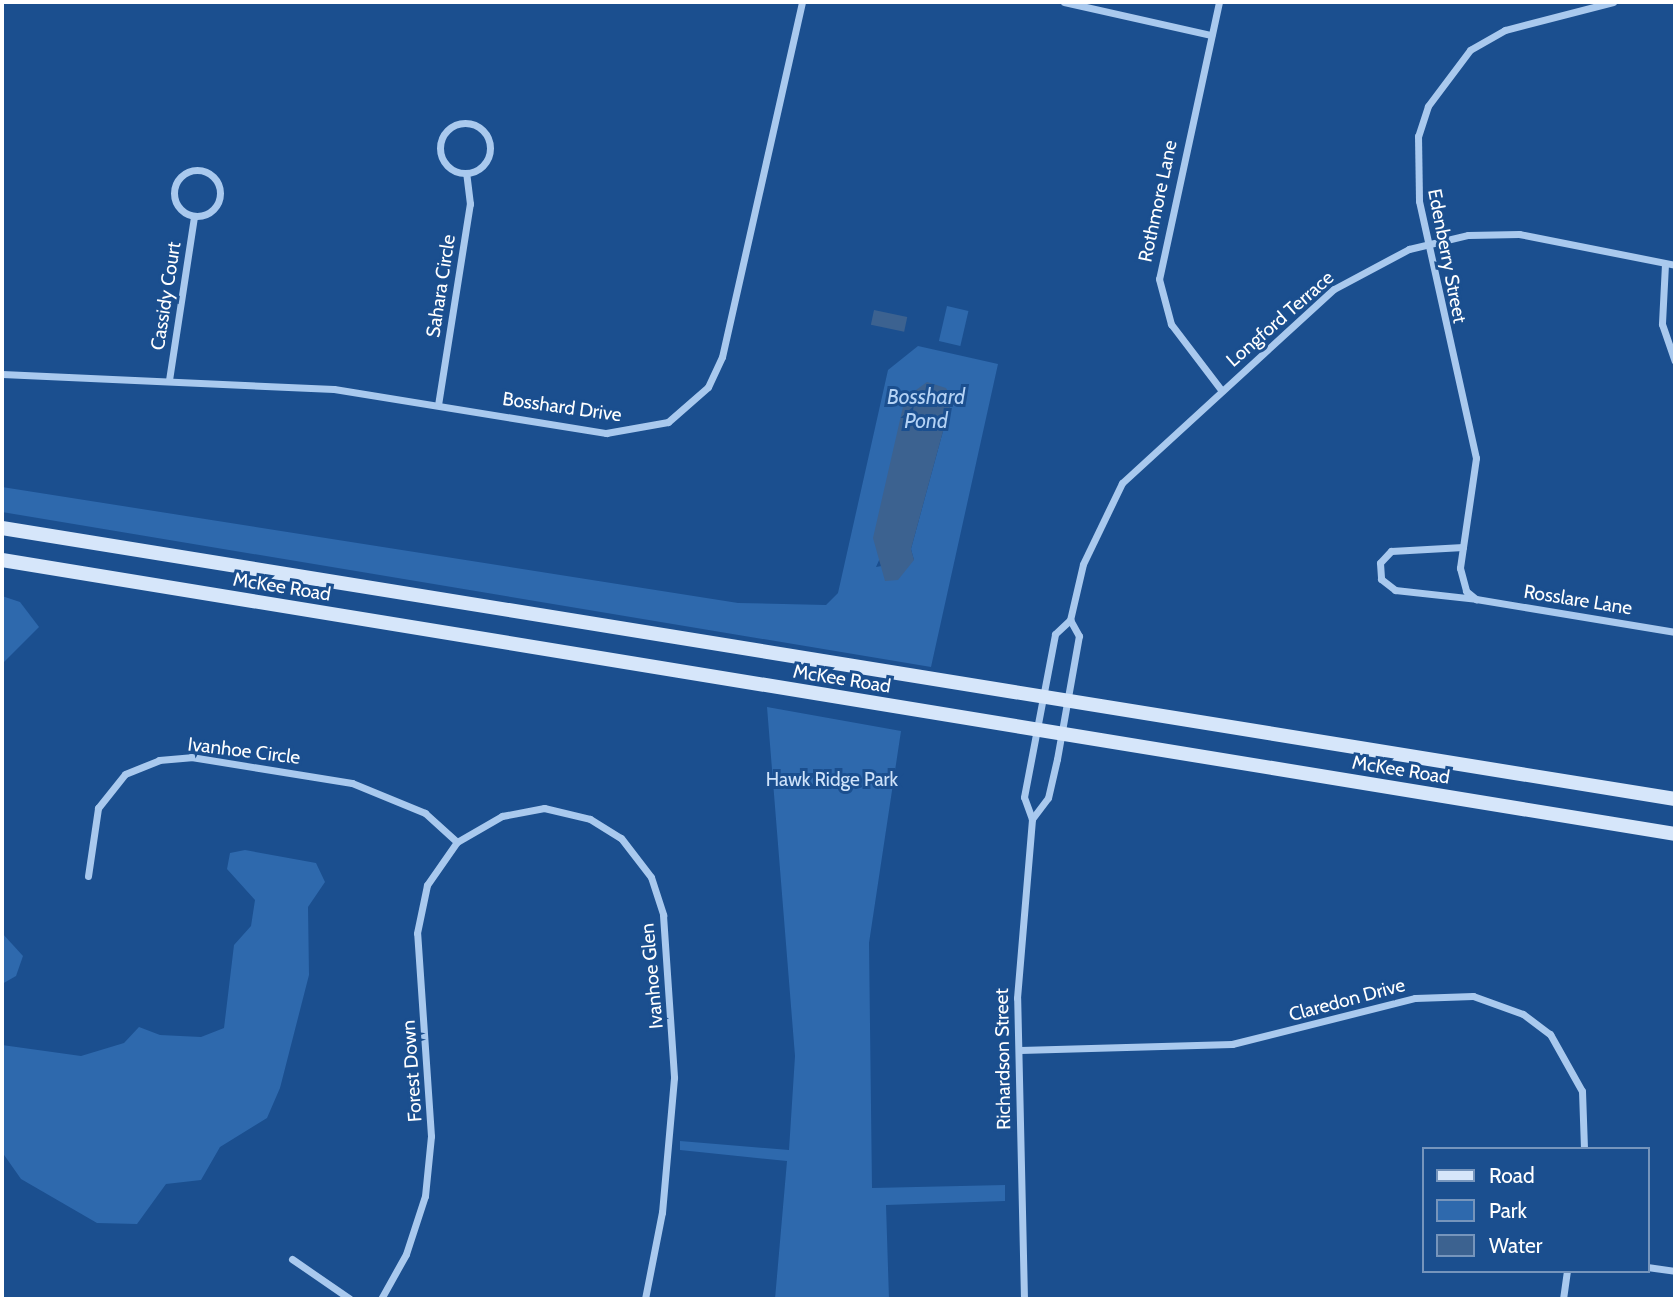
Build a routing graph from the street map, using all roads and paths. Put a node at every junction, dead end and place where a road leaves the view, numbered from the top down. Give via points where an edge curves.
1 (802, 2) edge
2 (1064, 2) edge
3 (1219, 2) edge
4 (1613, 2) edge
5 (1212, 36) junction
6 (466, 173) junction
7 (194, 216) junction
8 (1425, 244) junction
9 (1665, 264) junction
10 (1675, 265) edge
11 (1675, 361) edge
12 (2, 374) edge
13 (169, 380) junction
14 (1222, 391) junction
15 (438, 405) junction
16 (2, 528) edge
17 (1463, 547) junction
18 (2, 560) edge
19 (1476, 599) junction
20 (1070, 620) junction
21 (1675, 632) edge
22 (1044, 697) junction
23 (1068, 701) junction
24 (1037, 730) junction
25 (1061, 735) junction
26 (1675, 799) edge
27 (1032, 819) junction
28 (1675, 834) edge
29 (457, 842) junction
30 (88, 876) dead end
31 (1020, 1050) junction
32 (1584, 1147) edge
33 (292, 1259) dead end
34 (1649, 1267) edge
35 (1675, 1271) edge
36 (1567, 1273) edge
37 (350, 1299) edge
38 (381, 1299) edge
39 (645, 1299) edge
40 (1024, 1299) edge
41 (1563, 1299) edge

1 - 15 street, Bosshard Drive via 722,357 691,406 668,422 624,433
2 - 5 street
3 - 5 street, Rothmore Lane
4 - 8 street, Edenberry Street via 1505,30 1470,50 1445,76 1418,136
5 - 14 street, Rothmore Lane via 1159,279 1171,324
6 - 6 street via 481,167 490,152 487,135 466,122 450,127 439,148 444,163
6 - 15 street, Sahara Circle via 470,204
7 - 7 street via 209,212 220,192 215,178 201,170 186,172 174,190 176,204
7 - 13 street, Cassidy Court
8 - 9 street, Longford Terrace via 1519,234
8 - 14 street, Longford Terrace via 1334,289
8 - 17 street, Edenberry Street via 1476,458
9 - 10 street, Longford Terrace
9 - 11 street via 1662,324
12 - 13 street, Bosshard Drive
13 - 15 street, Bosshard Drive via 303,386
14 - 20 street, Longford Terrace via 1122,483 1083,564
16 - 22 main road, McKee Road
17 - 19 street via 1461,580
17 - 19 street, Rosslare Lane via 1391,551 1380,563 1381,579 1395,590
18 - 24 main road, McKee Road
19 - 21 street, Rosslare Lane
20 - 22 street, Longford Terrace via 1055,634
20 - 23 street, Longford Terrace via 1079,636
22 - 23 main road, McKee Road
22 - 24 street, Richardson Street
23 - 25 street, Longford Terrace
23 - 26 main road, McKee Road
24 - 25 main road, McKee Road
24 - 27 street, Richardson Street via 1024,797
25 - 27 street, Richardson Street via 1048,797
25 - 28 main road, McKee Road
27 - 31 street, Richardson Street via 1020,926
29 - 30 street, Ivanhoe Circle via 414,807 352,783 191,757 159,760 125,774 99,808
29 - 38 street, Forest Down via 427,885 417,933 431,1136 425,1196 406,1254
29 - 39 street, Ivanhoe Glen via 502,816 567,812 621,838 658,893 674,1078 662,1212
31 - 32 street, Claredon Drive via 1232,1044 1415,998 1473,996 1523,1014 1549,1034 1582,1091
31 - 40 street, Richardson Street
33 - 37 street
34 - 35 street
36 - 41 street

